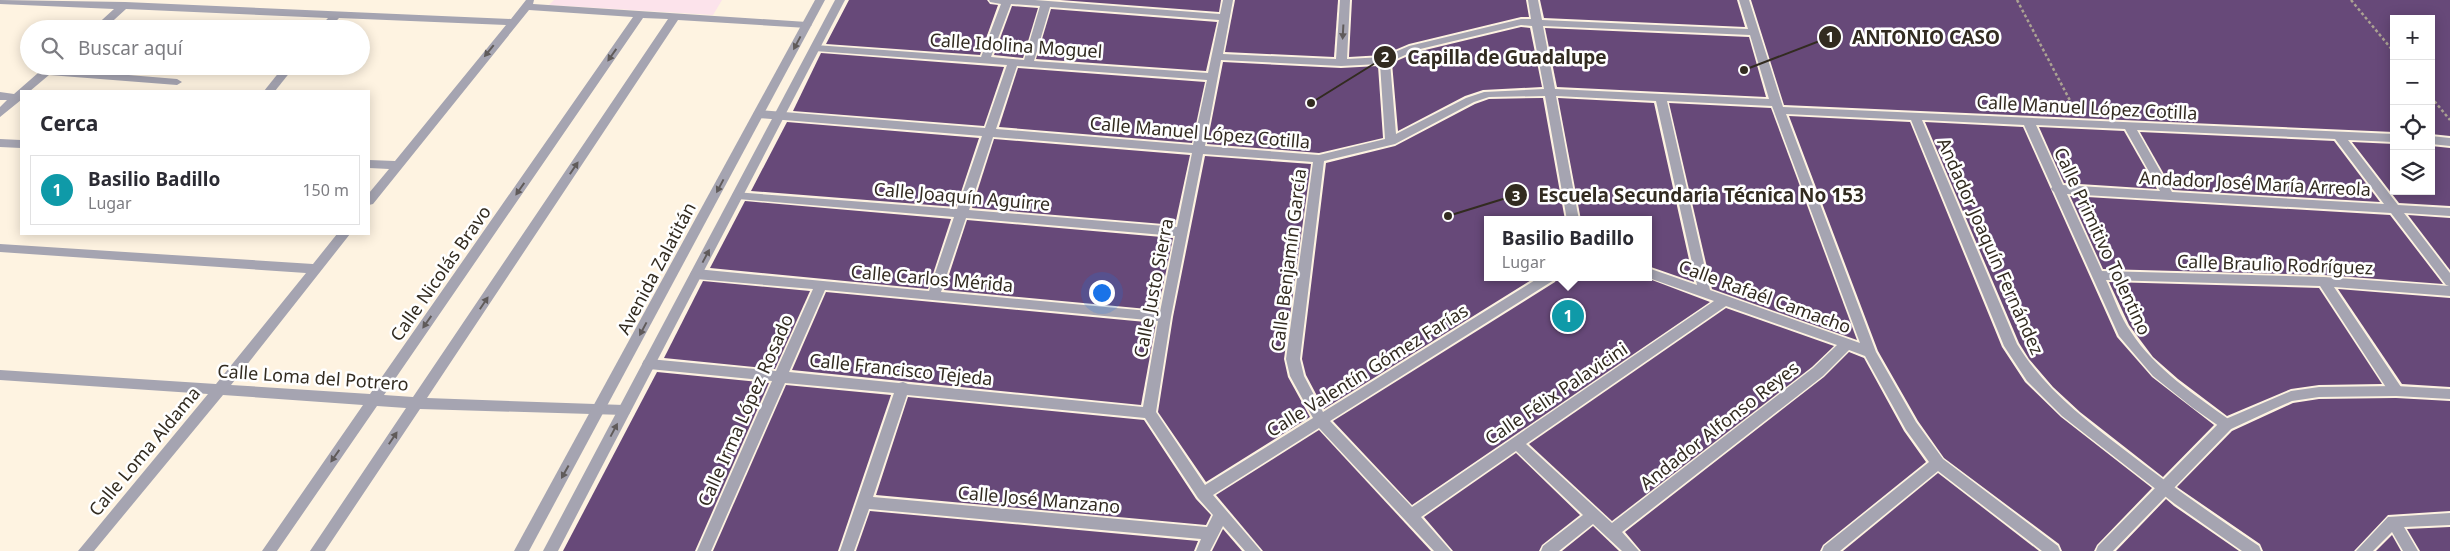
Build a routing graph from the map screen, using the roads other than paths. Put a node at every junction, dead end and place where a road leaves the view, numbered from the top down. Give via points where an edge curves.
1 (131, 0) edge
2 (820, 0) edge
3 (840, 0) edge
4 (994, 0) edge
5 (1228, 0) edge
6 (1336, 0) edge
7 (1346, 0) edge
8 (1533, 0) edge
9 (1744, 0) edge
10 (0, 1) edge
11 (1007, 1) edge
12 (1029, 1) edge
13 (529, 4) edge
14 (1046, 4) junction
15 (122, 8) junction
16 (640, 15) junction
17 (335, 16) junction
18 (675, 17) junction
19 (1225, 17) junction
20 (108, 20) edge
21 (331, 20) edge
22 (512, 22) junction
23 (1537, 22) junction
24 (807, 25) junction
25 (1754, 32) junction
26 (815, 48) junction
27 (1218, 57) junction
28 (985, 60) junction
29 (1385, 60) junction
30 (1013, 62) junction
31 (1028, 63) junction
32 (1341, 64) junction
33 (43, 75) edge
34 (109, 75) edge
35 (282, 75) edge
36 (1214, 76) junction
37 (177, 82) dead end
38 (27, 90) edge
39 (270, 90) edge
40 (1549, 92) junction
41 (20, 95) edge
42 (0, 96) edge
43 (20, 96) edge
44 (1661, 97) junction
45 (1777, 106) junction
46 (0, 113) edge
47 (759, 114) junction
48 (779, 116) junction
49 (1915, 117) junction
50 (2028, 121) junction
51 (2130, 126) junction
52 (989, 132) junction
53 (2338, 135) junction
54 (2390, 138) edge
55 (2435, 140) edge
56 (1391, 141) junction
57 (0, 142) edge
58 (2450, 142) edge
59 (20, 144) edge
60 (1199, 149) junction
61 (1319, 159) junction
62 (370, 164) edge
63 (396, 165) junction
64 (2057, 189) junction
65 (738, 195) junction
66 (2168, 195) junction
67 (370, 200) edge
68 (2394, 209) junction
69 (2450, 212) edge
70 (961, 214) junction
71 (1572, 216) edge
72 (1183, 232) junction
73 (343, 235) edge
74 (0, 248) edge
75 (317, 269) junction
76 (696, 274) junction
77 (1652, 274) edge
78 (2099, 275) junction
79 (1544, 281) edge
80 (2324, 282) junction
81 (2450, 282) edge
82 (821, 285) junction
83 (2450, 291) edge
84 (1705, 294) junction
85 (934, 295) junction
86 (1724, 300) junction
87 (1165, 317) junction
88 (1846, 344) junction
89 (1870, 352) junction
90 (649, 364) junction
91 (0, 375) edge
92 (781, 376) junction
93 (903, 387) junction
94 (220, 389) junction
95 (2396, 391) junction
96 (2450, 394) edge
97 (374, 400) junction
98 (417, 403) junction
99 (600, 409) junction
100 (624, 410) junction
101 (1149, 413) junction
102 (1321, 421) junction
103 (2226, 425) junction
104 (1516, 443) junction
105 (1938, 463) junction
106 (2164, 490) junction
107 (1204, 494) junction
108 (864, 502) junction
109 (1221, 514) junction
110 (1594, 515) junction
111 (1410, 516) junction
112 (2450, 519) edge
113 (2393, 521) junction
114 (1611, 532) junction
115 (1211, 534) junction
116 (85, 551) edge
117 (269, 551) edge
118 (317, 551) edge
119 (521, 551) edge
120 (550, 551) edge
121 (704, 551) edge
122 (847, 551) edge
123 (1203, 551) edge
124 (1254, 551) edge
125 (1444, 551) edge
126 (1548, 551) edge
127 (1632, 551) edge
128 (1829, 551) edge
129 (2053, 551) edge
130 (2103, 551) edge
131 (2254, 551) edge
132 (2363, 551) edge
133 (2411, 551) edge

1 - 15 street
2 - 24 street, Avenida Zalatitán
3 - 26 street
4 - 11 street
5 - 19 street, Calle Justo Sierra
6 - 7 street
7 -> 32 street
8 - 23 street
9 - 25 street
10 - 15 street
11 - 12 street
11 - 28 street
12 - 14 street
13 - 16 street
13 - 22 street
14 - 19 street
14 - 31 street
15 - 17 street
15 - 20 street
16 - 18 street
16 -> 97 street, Calle Nicolás Bravo
17 - 21 street
17 - 22 street
18 - 24 street
98 -> 18 street
19 - 27 street, Calle Justo Sierra
22 -> 63 street
23 - 25 street
23 - 29 street via 1511,23 1413,48
23 - 40 street
24 -> 47 street, Avenida Zalatitán
25 - 45 street
26 - 28 street, Calle Idolina Moguel
26 - 48 street
27 - 32 street
27 - 36 street, Calle Justo Sierra
28 - 30 street, Calle Idolina Moguel
29 - 32 street
29 - 56 street
30 - 31 street, Calle Idolina Moguel
30 - 52 street
31 - 36 street, Calle Idolina Moguel
33 - 38 street
34 - 37 street
35 - 39 street
36 - 60 street, Calle Justo Sierra
40 - 44 street, Calle Manuel López Cotilla
40 - 56 street, Calle Manuel López Cotilla via 1488,94
40 - 71 street
41 - 42 street
43 - 46 street
44 - 45 street, Calle Manuel López Cotilla
44 - 84 street
45 - 49 street, Calle Manuel López Cotilla
45 - 89 street
47 - 48 street, Calle Manuel López Cotilla
47 -> 99 street, Avenida Zalatitán
48 - 52 street, Calle Manuel López Cotilla
48 - 65 street
49 - 50 street, Calle Manuel López Cotilla
49 - 106 street, Andador Joaquín Fernández via 2010,346 2026,372 2050,399
50 - 51 street, Calle Manuel López Cotilla
50 - 64 street, Calle Primitivo Tolentino
51 - 53 street, Calle Manuel López Cotilla
51 - 66 street
52 - 60 street, Calle Manuel López Cotilla
52 - 70 street
53 - 54 street, Calle Manuel López Cotilla
53 - 68 street
55 - 58 street
56 - 61 street, Calle Manuel López Cotilla
57 - 59 street
60 - 61 street, Calle Manuel López Cotilla
60 - 72 street, Calle Justo Sierra
61 - 102 street, Calle Benjamín García via 1293,359 1297,376
62 - 63 street
63 - 67 street
64 - 66 street, Andador José María Arreola
64 - 78 street, Calle Primitivo Tolentino
65 - 70 street, Calle Joaquín Aguirre
76 -> 65 street
66 - 68 street, Andador José María Arreola
68 - 69 street, Andador José María Arreola
68 - 81 street
70 - 72 street, Calle Joaquín Aguirre
70 - 85 street
72 - 87 street, Calle Justo Sierra
73 - 75 street, Calle Loma Aldama
74 - 75 street
75 - 94 street, Calle Loma Aldama
76 - 82 street, Calle Carlos Mérida
76 - 90 street
77 - 84 street, Calle Rafaél Camacho
78 - 80 street, Calle Braulio Rodríguez
78 - 103 street, Calle Primitivo Tolentino via 2124,333 2138,353
79 - 102 street, Calle Valentín Gómez Farías
80 - 83 street, Calle Braulio Rodríguez
80 - 95 street
82 - 85 street, Calle Carlos Mérida
82 - 92 street, Calle Irma López Rosado
84 - 86 street, Calle Rafaél Camacho
85 - 87 street, Calle Carlos Mérida
86 - 88 street, Calle Rafaél Camacho
86 - 104 street, Calle Félix Palavicini
87 - 101 street, Calle Justo Sierra
88 - 89 street, Calle Rafaél Camacho
88 - 114 street, Andador Alfonso Reyes via 1818,372
89 - 105 street via 1911,426
90 - 92 street, Calle Francisco Tejeda
90 - 100 street
91 - 94 street, Calle Loma del Potrero
92 - 93 street, Calle Francisco Tejeda
92 - 121 street, Calle Irma López Rosado
93 - 101 street, Calle Francisco Tejeda
93 - 108 street
94 - 97 street, Calle Loma del Potrero
94 - 116 street, Calle Loma Aldama
95 - 96 street
95 - 103 street via 2319,392 2291,396
97 - 98 street, Calle Loma del Potrero
97 -> 117 street, Calle Nicolás Bravo
98 - 99 street, Calle Loma del Potrero
118 -> 98 street
99 - 100 street, Calle Loma del Potrero
99 -> 119 street, Avenida Zalatitán
120 -> 100 street
101 - 107 street
102 - 107 street, Calle Valentín Gómez Farías
102 - 111 street, Calle Benjamín García
103 - 106 street
104 - 110 street
104 - 111 street, Calle Félix Palavicini
105 - 128 street
105 - 129 street
106 - 130 street
106 - 131 street, Andador Joaquín Fernández
107 - 109 street
108 - 115 street, Calle José Manzano
108 - 122 street
109 - 115 street
109 - 124 street
110 - 114 street
110 - 126 street
111 - 125 street, Calle Benjamín García
112 - 113 street
113 - 132 street
113 - 133 street
114 - 127 street
115 - 123 street

